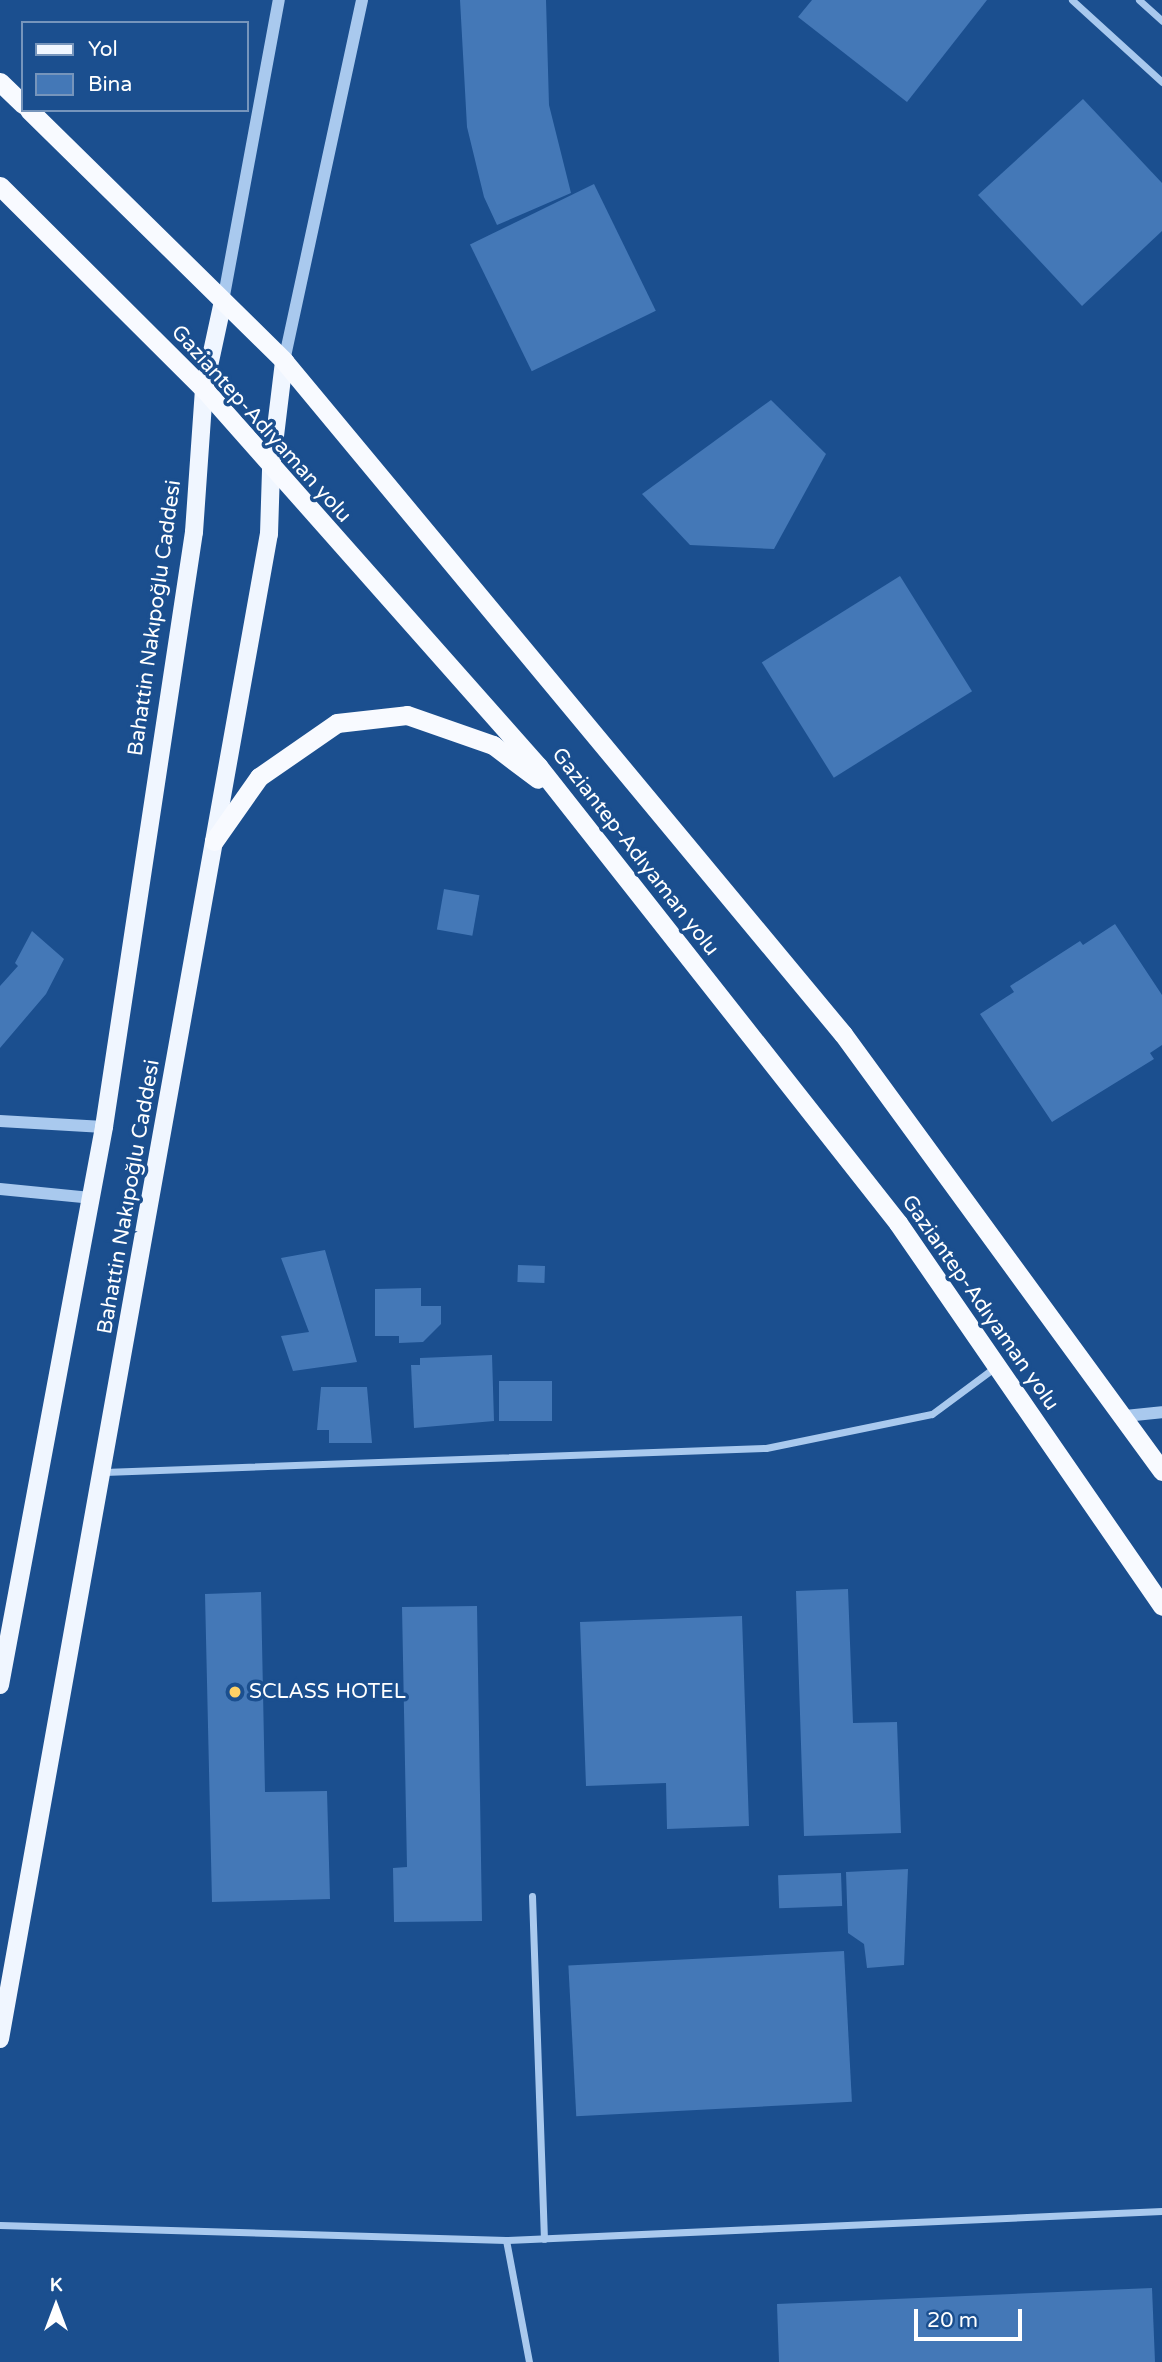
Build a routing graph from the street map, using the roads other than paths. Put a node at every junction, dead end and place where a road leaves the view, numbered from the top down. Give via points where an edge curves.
1 (279, 0) edge
2 (362, 0) edge
3 (1072, 0) edge
4 (1139, 0) edge
5 (1162, 21) edge
6 (0, 82) edge
7 (1162, 82) edge
8 (21, 102) edge
9 (31, 112) edge
10 (0, 186) edge
11 (223, 301) junction
12 (284, 361) junction
13 (204, 389) junction
14 (271, 469) junction
15 (565, 800) junction
16 (214, 841) junction
17 (0, 1121) edge
18 (104, 1127) junction
19 (0, 1189) edge
20 (91, 1198) junction
21 (996, 1366) junction
22 (1162, 1412) edge
23 (1125, 1416) junction
24 (1162, 1471) edge
25 (104, 1472) junction
26 (1162, 1606) edge
27 (0, 1685) edge
28 (532, 1896) dead end
29 (0, 2039) edge
30 (1162, 2211) edge
31 (0, 2225) edge
32 (544, 2239) junction
33 (506, 2240) junction
34 (529, 2362) edge

1 - 11 street
2 - 12 street
3 - 7 street
4 - 5 street
6 - 8 highway
9 - 11 highway, Gaziantep-Adıyaman yolu
10 - 13 highway, Gaziantep-Adıyaman yolu
11 - 12 highway, Gaziantep-Adıyaman yolu
11 - 13 main road, Bahattin Nakıpoğlu Caddesi
12 - 14 main road, Bahattin Nakıpoğlu Caddesi
12 - 23 highway, Gaziantep-Adıyaman yolu via 843,1034
13 - 14 highway, Gaziantep-Adıyaman yolu
13 - 18 main road, Bahattin Nakıpoğlu Caddesi via 194,532
14 - 15 highway, Gaziantep-Adıyaman yolu
14 - 16 main road, Bahattin Nakıpoğlu Caddesi via 269,534
15 - 16 highway via 493,745 407,715 337,723 259,777
15 - 21 highway, Gaziantep-Adıyaman yolu via 898,1223
16 - 25 main road, Bahattin Nakıpoğlu Caddesi
17 - 18 street
18 - 20 main road, Bahattin Nakıpoğlu Caddesi
19 - 20 street
20 - 27 main road, Bahattin Nakıpoğlu Caddesi
21 - 25 street via 932,1414 766,1448
21 - 26 highway, Gaziantep-Adıyaman yolu
22 - 23 street
23 - 24 highway, Gaziantep-Adıyaman yolu
25 - 29 main road, Bahattin Nakıpoğlu Caddesi
28 - 32 street
30 - 32 street
31 - 33 street
32 - 33 street
33 - 34 street

